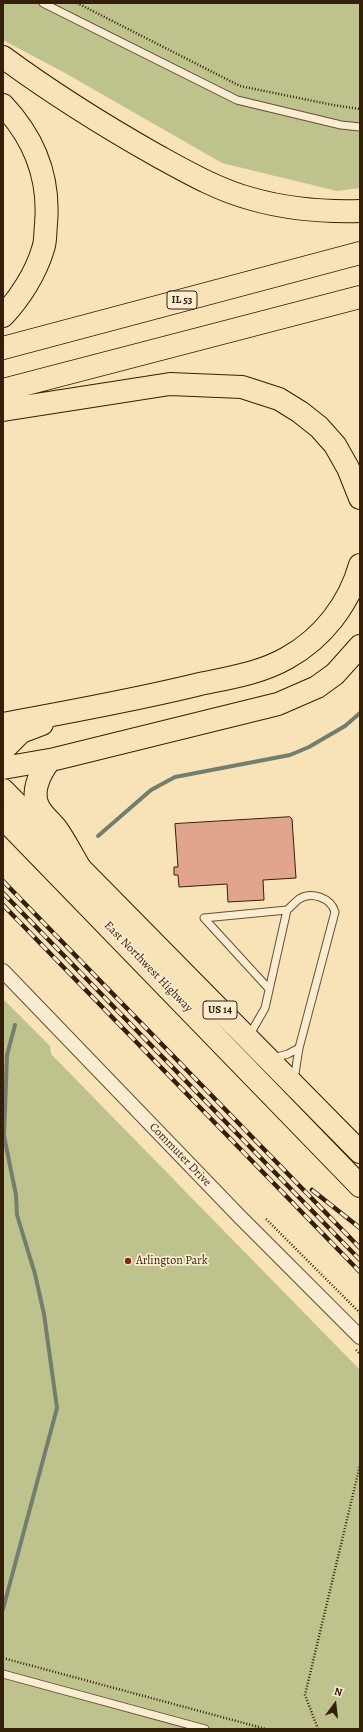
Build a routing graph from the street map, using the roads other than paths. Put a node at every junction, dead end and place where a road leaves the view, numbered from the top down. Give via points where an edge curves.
1 (43, 3) edge
2 (3, 57) edge
3 (3, 105) edge
4 (360, 127) edge
5 (360, 211) edge
6 (360, 253) edge
7 (360, 296) edge
8 (3, 316) edge
9 (3, 348) edge
10 (3, 390) edge
11 (3, 410) edge
12 (360, 498) edge
13 (360, 565) edge
14 (360, 646) edge
15 (93, 708) junction
16 (3, 724) edge
17 (3, 750) edge
18 (50, 760) junction
19 (3, 768) edge
20 (3, 790) edge
21 (3, 818) edge
22 (80, 868) junction
23 (287, 910) junction
24 (3, 971) edge
25 (269, 989) junction
26 (245, 1036) junction
27 (223, 1044) junction
28 (299, 1048) junction
29 (267, 1058) junction
30 (293, 1084) junction
31 (360, 1152) edge
32 (360, 1186) edge
33 (360, 1336) edge
34 (3, 1674) edge
35 (206, 1729) edge

1 - 4 lane via 238,100 341,125
2 - 5 main road via 110,129 217,187 252,199 293,208 332,212
3 - 8 main road via 32,144 42,169 47,193 44,248 18,299
6 - 9 main road, IL 53
7 - 10 main road
11 - 12 main road via 170,384 242,387 279,398 319,427 335,445
13 - 15 main road via 340,611 326,627 287,658 260,670
14 - 18 main road via 335,674 317,687 278,704
15 - 16 main road
15 - 17 main road via 21,732
18 - 19 main road
18 - 22 main road via 37,781 35,797 40,810 56,828
20 - 22 main road, East Northwest Highway / US 14
21 - 27 main road, East Northwest Highway / US 14
22 - 26 main road, East Northwest Highway / US 14
23 - 25 lane
23 - 25 lane via 204,918
23 - 28 lane via 300,899 313,896 326,899 333,905 335,912
24 - 33 street, Commuter Drive via 240,1217
25 - 26 lane via 265,1008 253,1029
26 - 27 main road
26 - 29 main road, East Northwest Highway / US 14
27 - 32 main road, East Northwest Highway / US 14
28 - 29 lane via 279,1058
28 - 30 lane
29 - 30 main road, East Northwest Highway / US 14
30 - 31 main road, East Northwest Highway / US 14
34 - 35 lane

